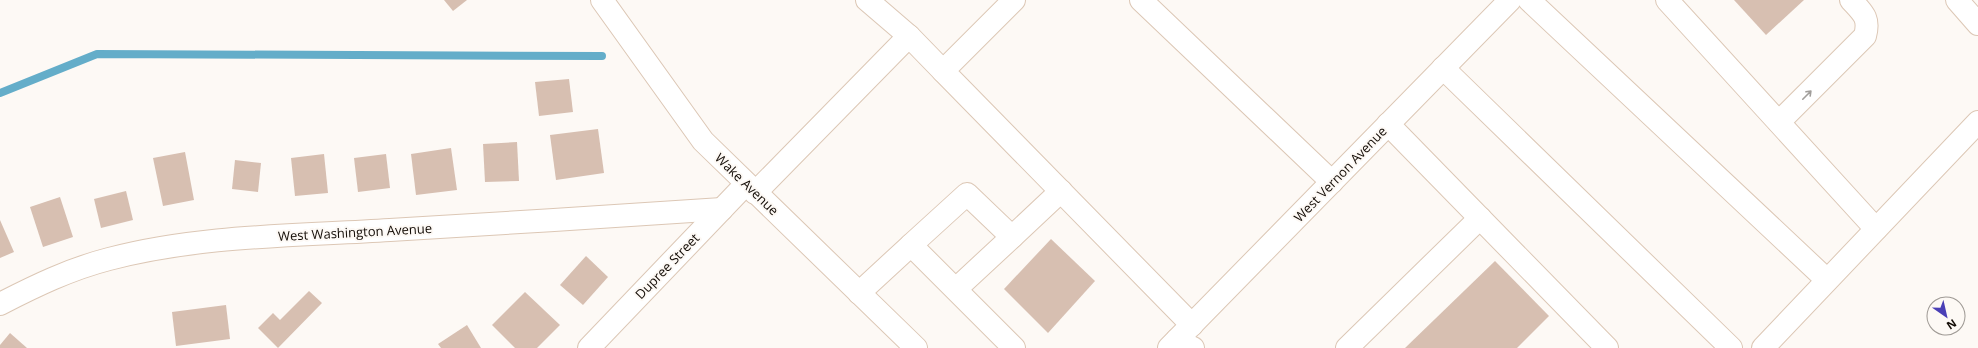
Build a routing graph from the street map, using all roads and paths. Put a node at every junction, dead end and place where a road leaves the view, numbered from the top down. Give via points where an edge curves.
1 (602, 0) edge
2 (867, 0) edge
3 (1014, 0) edge
4 (1141, 0) edge
5 (1510, 0) edge
6 (1529, 0) edge
7 (1666, 0) edge
8 (1851, 0) edge
9 (1957, 0) edge
10 (1978, 24) edge
11 (909, 36) junction
12 (1443, 68) junction
13 (943, 71) junction
14 (1779, 122) junction
15 (1978, 122) edge
16 (1388, 124) junction
17 (1332, 182) junction
18 (751, 189) junction
19 (1061, 191) junction
20 (722, 209) junction
21 (1480, 218) junction
22 (1876, 230) junction
23 (1012, 237) junction
24 (912, 245) junction
25 (1827, 280) junction
26 (956, 289) junction
27 (860, 294) junction
28 (0, 304) edge
29 (1182, 342) edge
30 (589, 348) edge
31 (916, 348) edge
32 (1014, 348) edge
33 (1347, 348) edge
34 (1607, 348) edge
35 (1731, 348) edge
36 (1763, 348) edge

1 - 18 street, Wake Avenue via 703,142
2 - 11 street
3 - 13 street
4 - 17 street
5 - 12 street, West Vernon Avenue
6 - 25 street
7 - 14 street
14 -> 8 street via 1865,36 1868,26 1866,19
9 - 10 street
11 - 13 street
11 - 18 street, Dupree Street
12 - 16 street, West Vernon Avenue
12 - 35 street
13 - 19 street
14 - 22 street
15 - 22 street
16 - 17 street, West Vernon Avenue
16 - 21 street
17 - 29 street, West Vernon Avenue
18 - 20 street, Dupree Street
18 - 27 street, Wake Avenue
19 - 23 street
19 - 29 street
20 - 28 street, West Washington Avenue via 242,238 186,244 108,259 50,279
20 - 30 street, Dupree Street
21 - 33 street
21 - 34 street
22 - 25 street
23 - 24 street via 967,194
23 - 26 street
24 - 26 street
24 - 27 street
25 - 36 street
26 - 32 street
27 - 31 street, Wake Avenue

